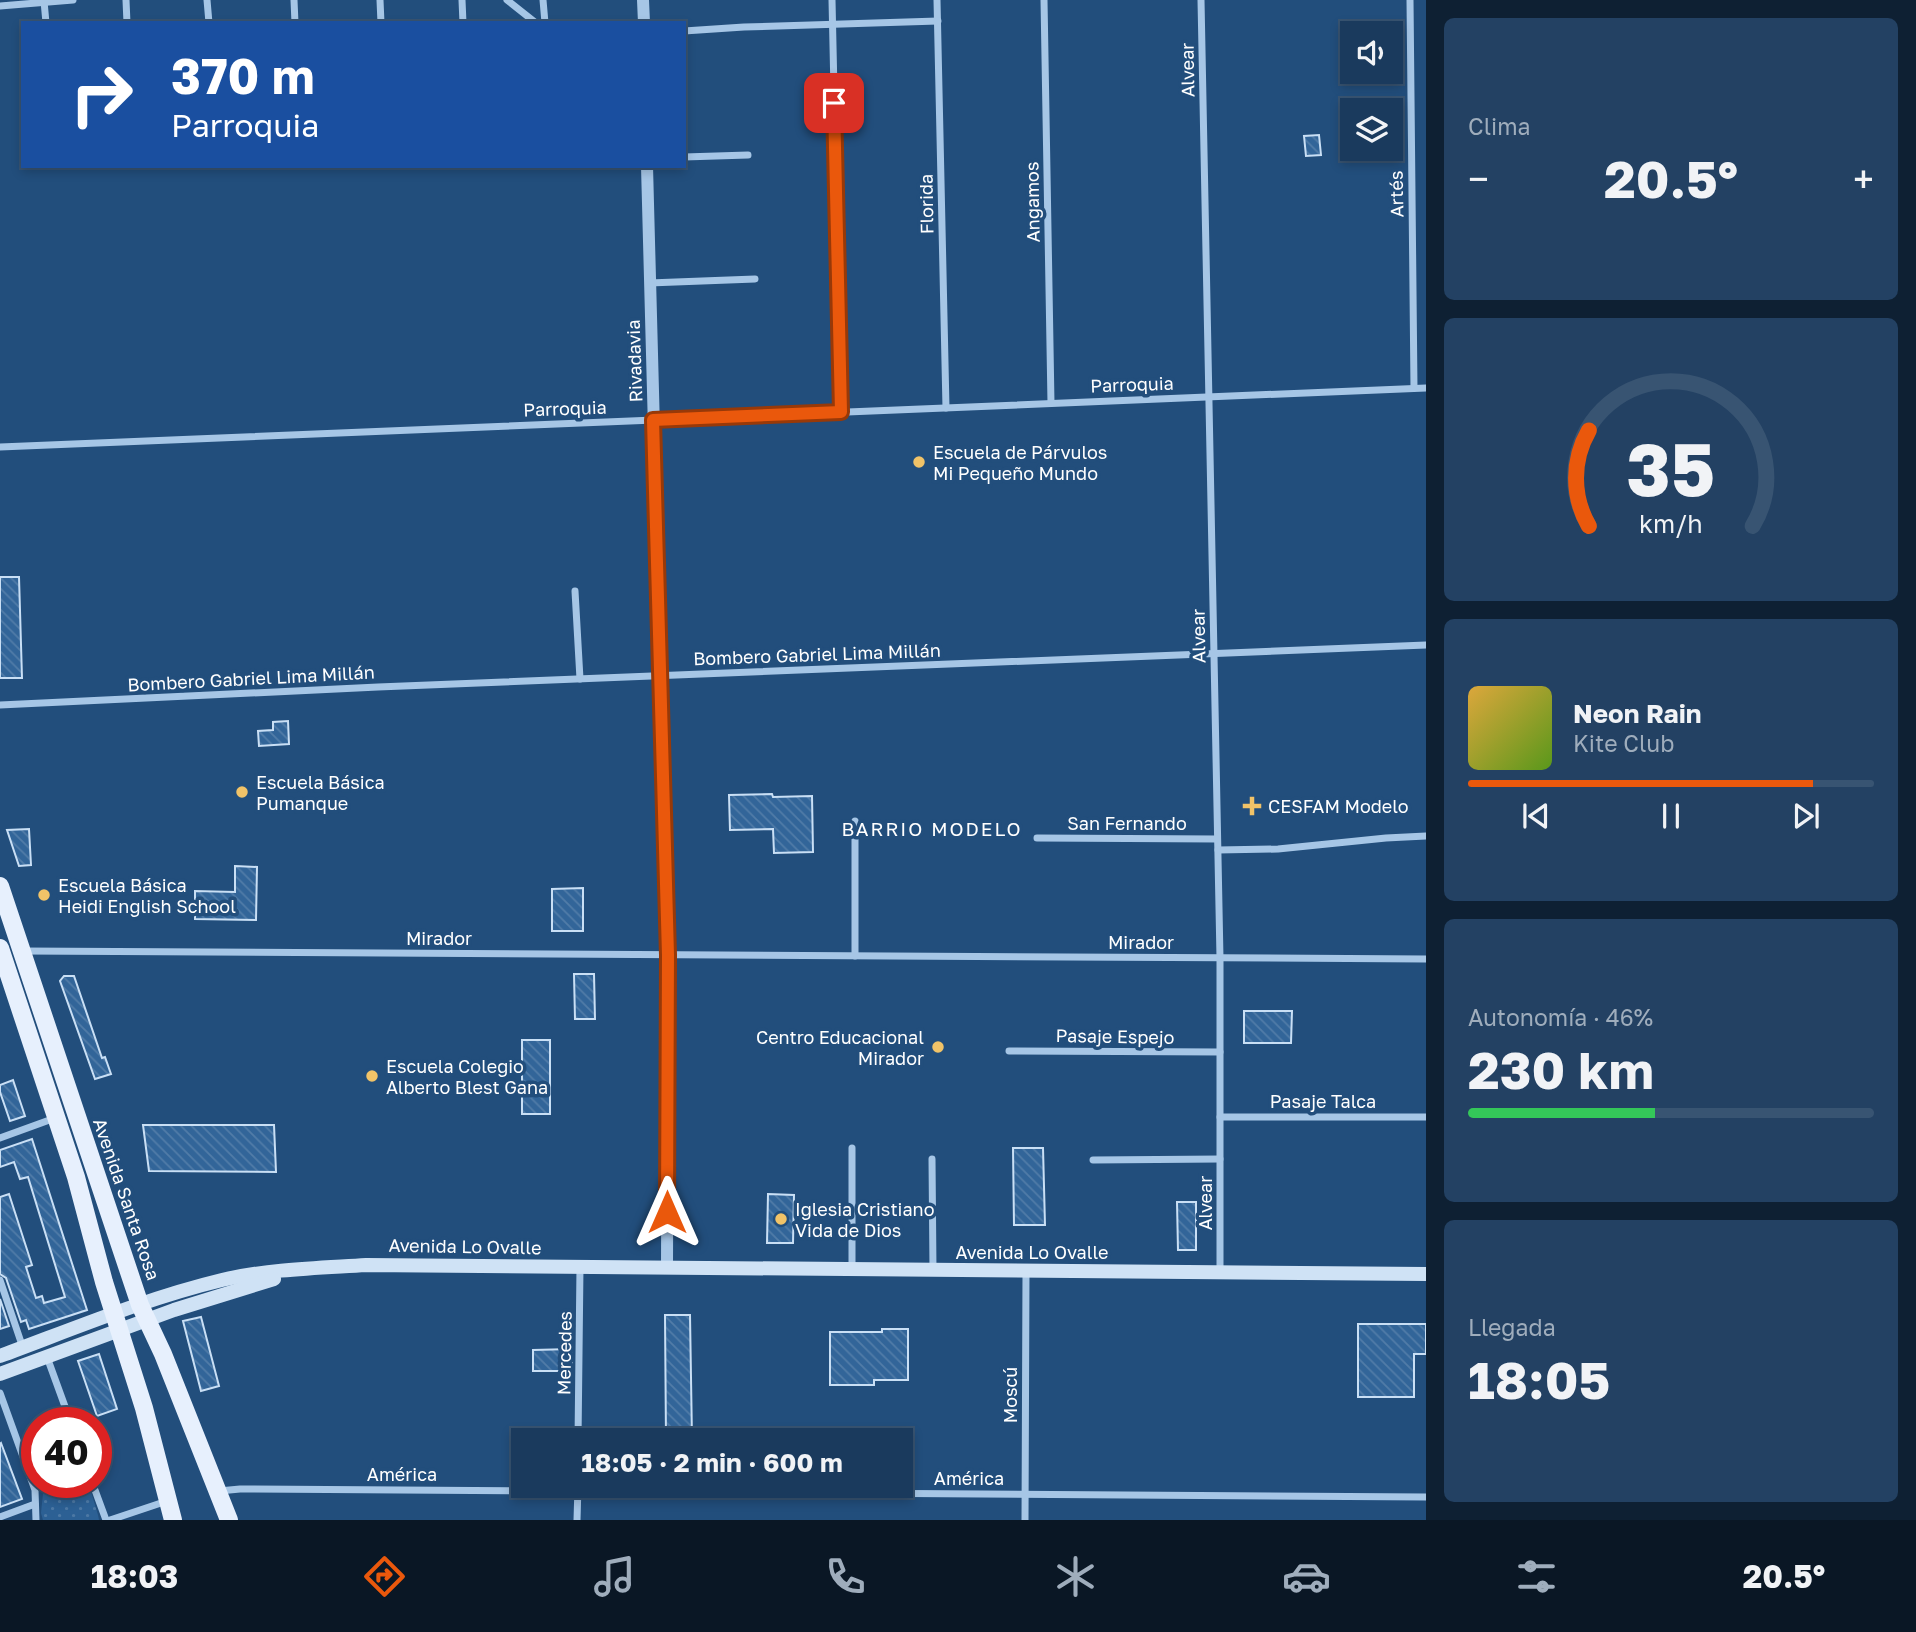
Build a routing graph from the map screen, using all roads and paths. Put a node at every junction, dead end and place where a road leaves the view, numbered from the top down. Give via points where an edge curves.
1 (73, 0) edge
2 (125, 0) edge
3 (207, 0) edge
4 (294, 0) edge
5 (380, 0) edge
6 (462, 0) edge
7 (507, 0) edge
8 (543, 0) edge
9 (643, 0) edge
10 (832, 0) edge
11 (937, 0) edge
12 (1044, 0) edge
13 (1201, 0) edge
14 (1410, 0) edge
15 (44, 1) edge
16 (0, 6) edge
17 (46, 21) edge
18 (127, 21) edge
19 (209, 21) edge
20 (295, 21) edge
21 (381, 21) edge
22 (463, 21) edge
23 (533, 21) edge
24 (545, 21) edge
25 (643, 21) edge
26 (937, 21) junction
27 (832, 24) junction
28 (686, 31) edge
29 (748, 155) dead end
30 (686, 157) edge
31 (647, 168) edge
32 (755, 279) dead end
33 (649, 283) junction
34 (1414, 388) junction
35 (1426, 388) edge
36 (1209, 397) junction
37 (1051, 403) junction
38 (946, 408) junction
39 (841, 412) junction
40 (653, 420) junction
41 (0, 447) edge
42 (575, 591) dead end
43 (1426, 645) edge
44 (1214, 654) junction
45 (661, 676) junction
46 (580, 679) junction
47 (0, 705) edge
48 (855, 821) dead end
49 (1426, 836) edge
50 (1037, 838) dead end
51 (1217, 839) junction
52 (1218, 850) junction
53 (0, 886) edge
54 (0, 948) edge
55 (22, 951) junction
56 (668, 955) junction
57 (855, 956) junction
58 (1220, 958) junction
59 (1426, 959) edge
60 (1009, 1051) dead end
61 (1220, 1052) junction
62 (1426, 1116) edge
63 (56, 1117) junction
64 (1220, 1117) junction
65 (0, 1138) edge
66 (852, 1148) dead end
67 (932, 1159) dead end
68 (1220, 1159) junction
69 (1093, 1160) dead end
70 (580, 1267) junction
71 (667, 1268) junction
72 (852, 1270) junction
73 (933, 1270) junction
74 (1026, 1271) junction
75 (1220, 1272) junction
76 (1426, 1274) edge
77 (0, 1280) edge
78 (144, 1312) junction
79 (118, 1322) junction
80 (23, 1348) junction
81 (0, 1356) edge
82 (47, 1357) junction
83 (0, 1374) edge
84 (0, 1393) edge
85 (65, 1407) edge
86 (578, 1428) edge
87 (511, 1488) edge
88 (218, 1491) junction
89 (913, 1492) edge
90 (1025, 1494) junction
91 (1426, 1497) edge
92 (99, 1498) edge
93 (578, 1498) edge
94 (167, 1501) junction
95 (35, 1504) junction
96 (0, 1517) edge
97 (36, 1520) edge
98 (108, 1520) edge
99 (173, 1520) edge
100 (229, 1520) edge
101 (577, 1520) edge
102 (1025, 1520) edge

1 - 15 street
2 - 18 street
3 - 19 street
4 - 20 street
5 - 21 street
6 - 22 street
7 - 23 street
8 - 24 street
9 - 25 street
10 - 27 street
11 - 26 street, Florida
12 - 37 street, Angamos
13 - 36 street, Alvear
14 - 34 street, Artés
15 - 16 street
15 - 17 street
26 - 27 street
26 - 38 street, Florida
27 - 28 street
27 - 39 street
29 - 30 street
31 - 33 street, Rivadavia
32 - 33 street
33 - 40 street, Rivadavia
34 - 35 street, Parroquia
34 - 36 street, Parroquia
36 - 37 street, Parroquia
36 - 44 street, Alvear
37 - 38 street, Parroquia
38 - 39 street, Parroquia
39 - 40 street, Parroquia
40 - 41 street, Parroquia
40 - 45 street, Rivadavia
42 - 46 street
43 - 44 street, Bombero Gabriel Lima Millán
44 - 45 street, Bombero Gabriel Lima Millán
44 - 51 street, Alvear
45 - 46 street, Bombero Gabriel Lima Millán
45 - 56 street, Rivadavia
46 - 47 street, Bombero Gabriel Lima Millán
48 - 57 street
49 - 52 street
50 - 51 street, San Fernando
51 - 52 street, Alvear
52 - 58 street, Alvear
53 - 55 main road, Avenida Santa Rosa
54 - 63 main road
55 - 56 street, Mirador
55 - 78 main road, Avenida Santa Rosa
56 - 57 street, Mirador
56 - 71 street, Rivadavia
57 - 58 street, Mirador
58 - 59 street, Mirador
58 - 61 street, Alvear
60 - 61 street, Pasaje Espejo
61 - 64 street, Alvear
62 - 64 street, Pasaje Talca
63 - 65 street
63 - 79 main road
64 - 68 street, Alvear
66 - 72 street
67 - 73 street
68 - 69 street
68 - 75 street, Alvear
70 - 71 main road, Avenida Lo Ovalle
70 - 78 main road, Avenida Lo Ovalle via 406,1264 302,1270
70 - 86 street, Mercedes
71 - 72 main road, Avenida Lo Ovalle
72 - 73 main road, Avenida Lo Ovalle
73 - 74 main road, Avenida Lo Ovalle
74 - 75 main road, Avenida Lo Ovalle
74 - 90 street, Moscú
75 - 76 main road, Avenida Lo Ovalle
77 - 80 street
78 - 79 main road, Avenida Lo Ovalle
78 - 88 main road, Avenida Santa Rosa
79 - 80 main road, Avenida Lo Ovalle
79 - 82 main road, Avenida Lo Ovalle
79 - 94 main road
80 - 81 main road, Avenida Lo Ovalle
82 - 83 main road, Avenida Lo Ovalle
82 - 85 street
84 - 95 street via 35,1490
87 - 88 street, América
88 - 100 main road, Avenida Santa Rosa
89 - 90 street, América
90 - 91 street, América
90 - 102 street, Moscú
92 - 98 street
93 - 101 street
94 - 98 street
94 - 99 main road
95 - 96 street
95 - 97 street

